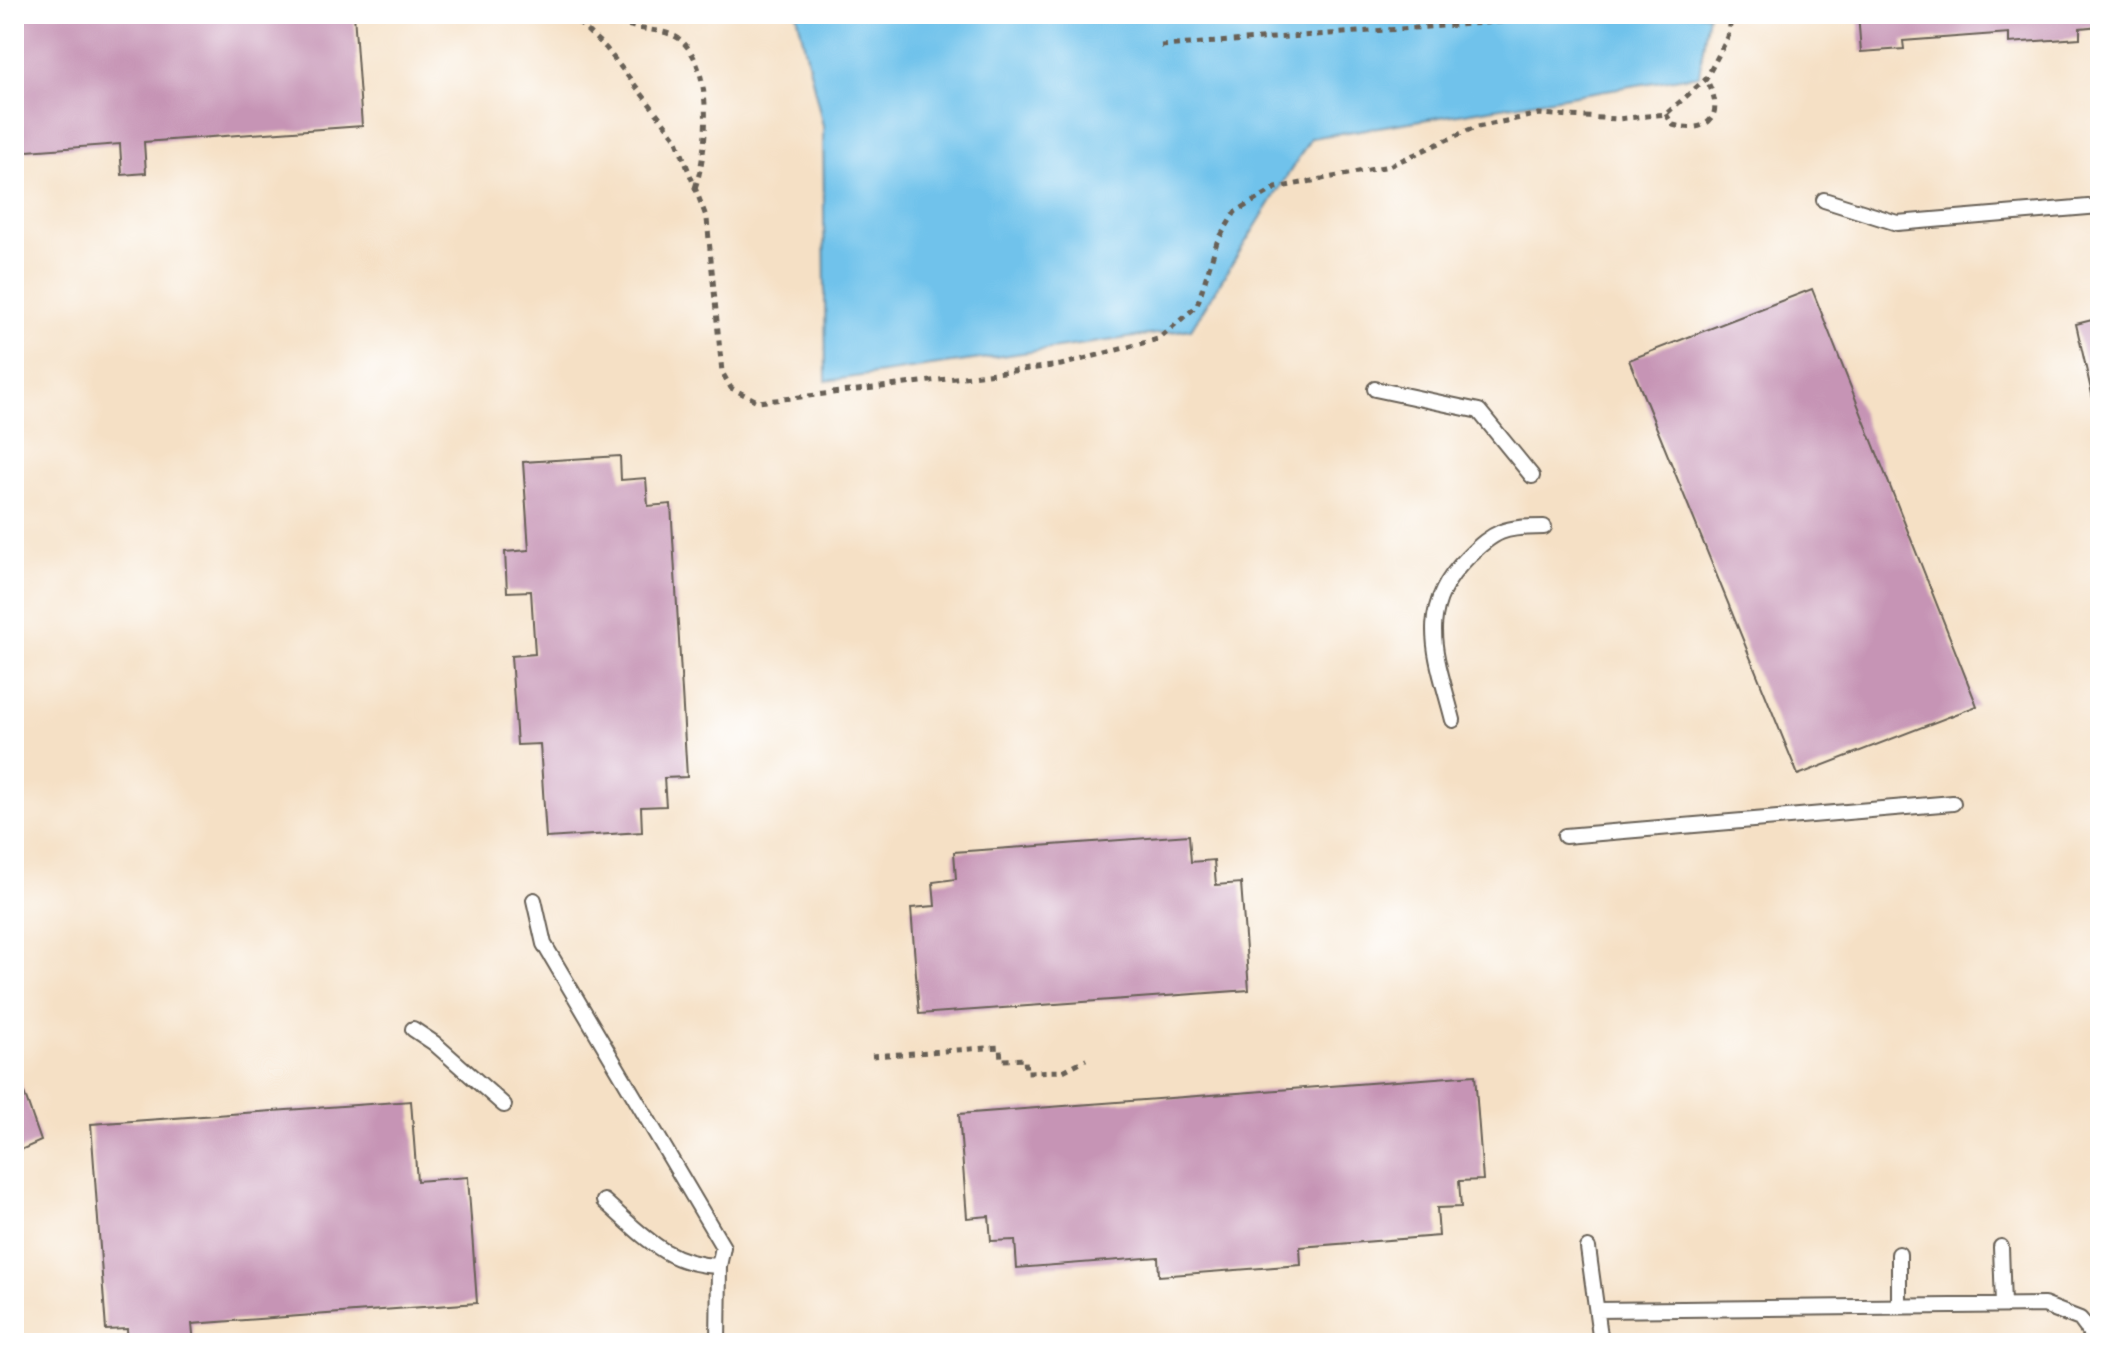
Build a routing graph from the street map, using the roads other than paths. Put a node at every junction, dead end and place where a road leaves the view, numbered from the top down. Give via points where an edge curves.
1 (1824, 200) dead end
2 (2100, 206) edge
3 (1375, 389) dead end
4 (1532, 476) dead end
5 (1544, 527) dead end
6 (1453, 720) dead end
7 (1953, 803) dead end
8 (1565, 836) dead end
9 (534, 900) dead end
10 (413, 1029) dead end
11 (504, 1105) dead end
12 (604, 1201) dead end
13 (2001, 1247) dead end
14 (1588, 1248) dead end
15 (1899, 1254) dead end
16 (719, 1266) junction
17 (2003, 1305) junction
18 (1899, 1306) junction
19 (1597, 1310) junction
20 (718, 1343) edge
21 (1601, 1343) edge
22 (2098, 1343) edge

1 - 2 lane via 1897,223
3 - 4 lane via 1479,411
5 - 6 lane via 1507,527 1448,577 1433,611 1433,641
7 - 8 lane
9 - 16 lane via 544,944 713,1226 723,1247
10 - 11 lane
12 - 16 lane via 674,1257 690,1265
13 - 17 lane
14 - 19 lane
15 - 18 lane
16 - 20 lane
17 - 18 lane
17 - 22 lane via 2044,1305 2080,1319
18 - 19 lane
19 - 21 lane

